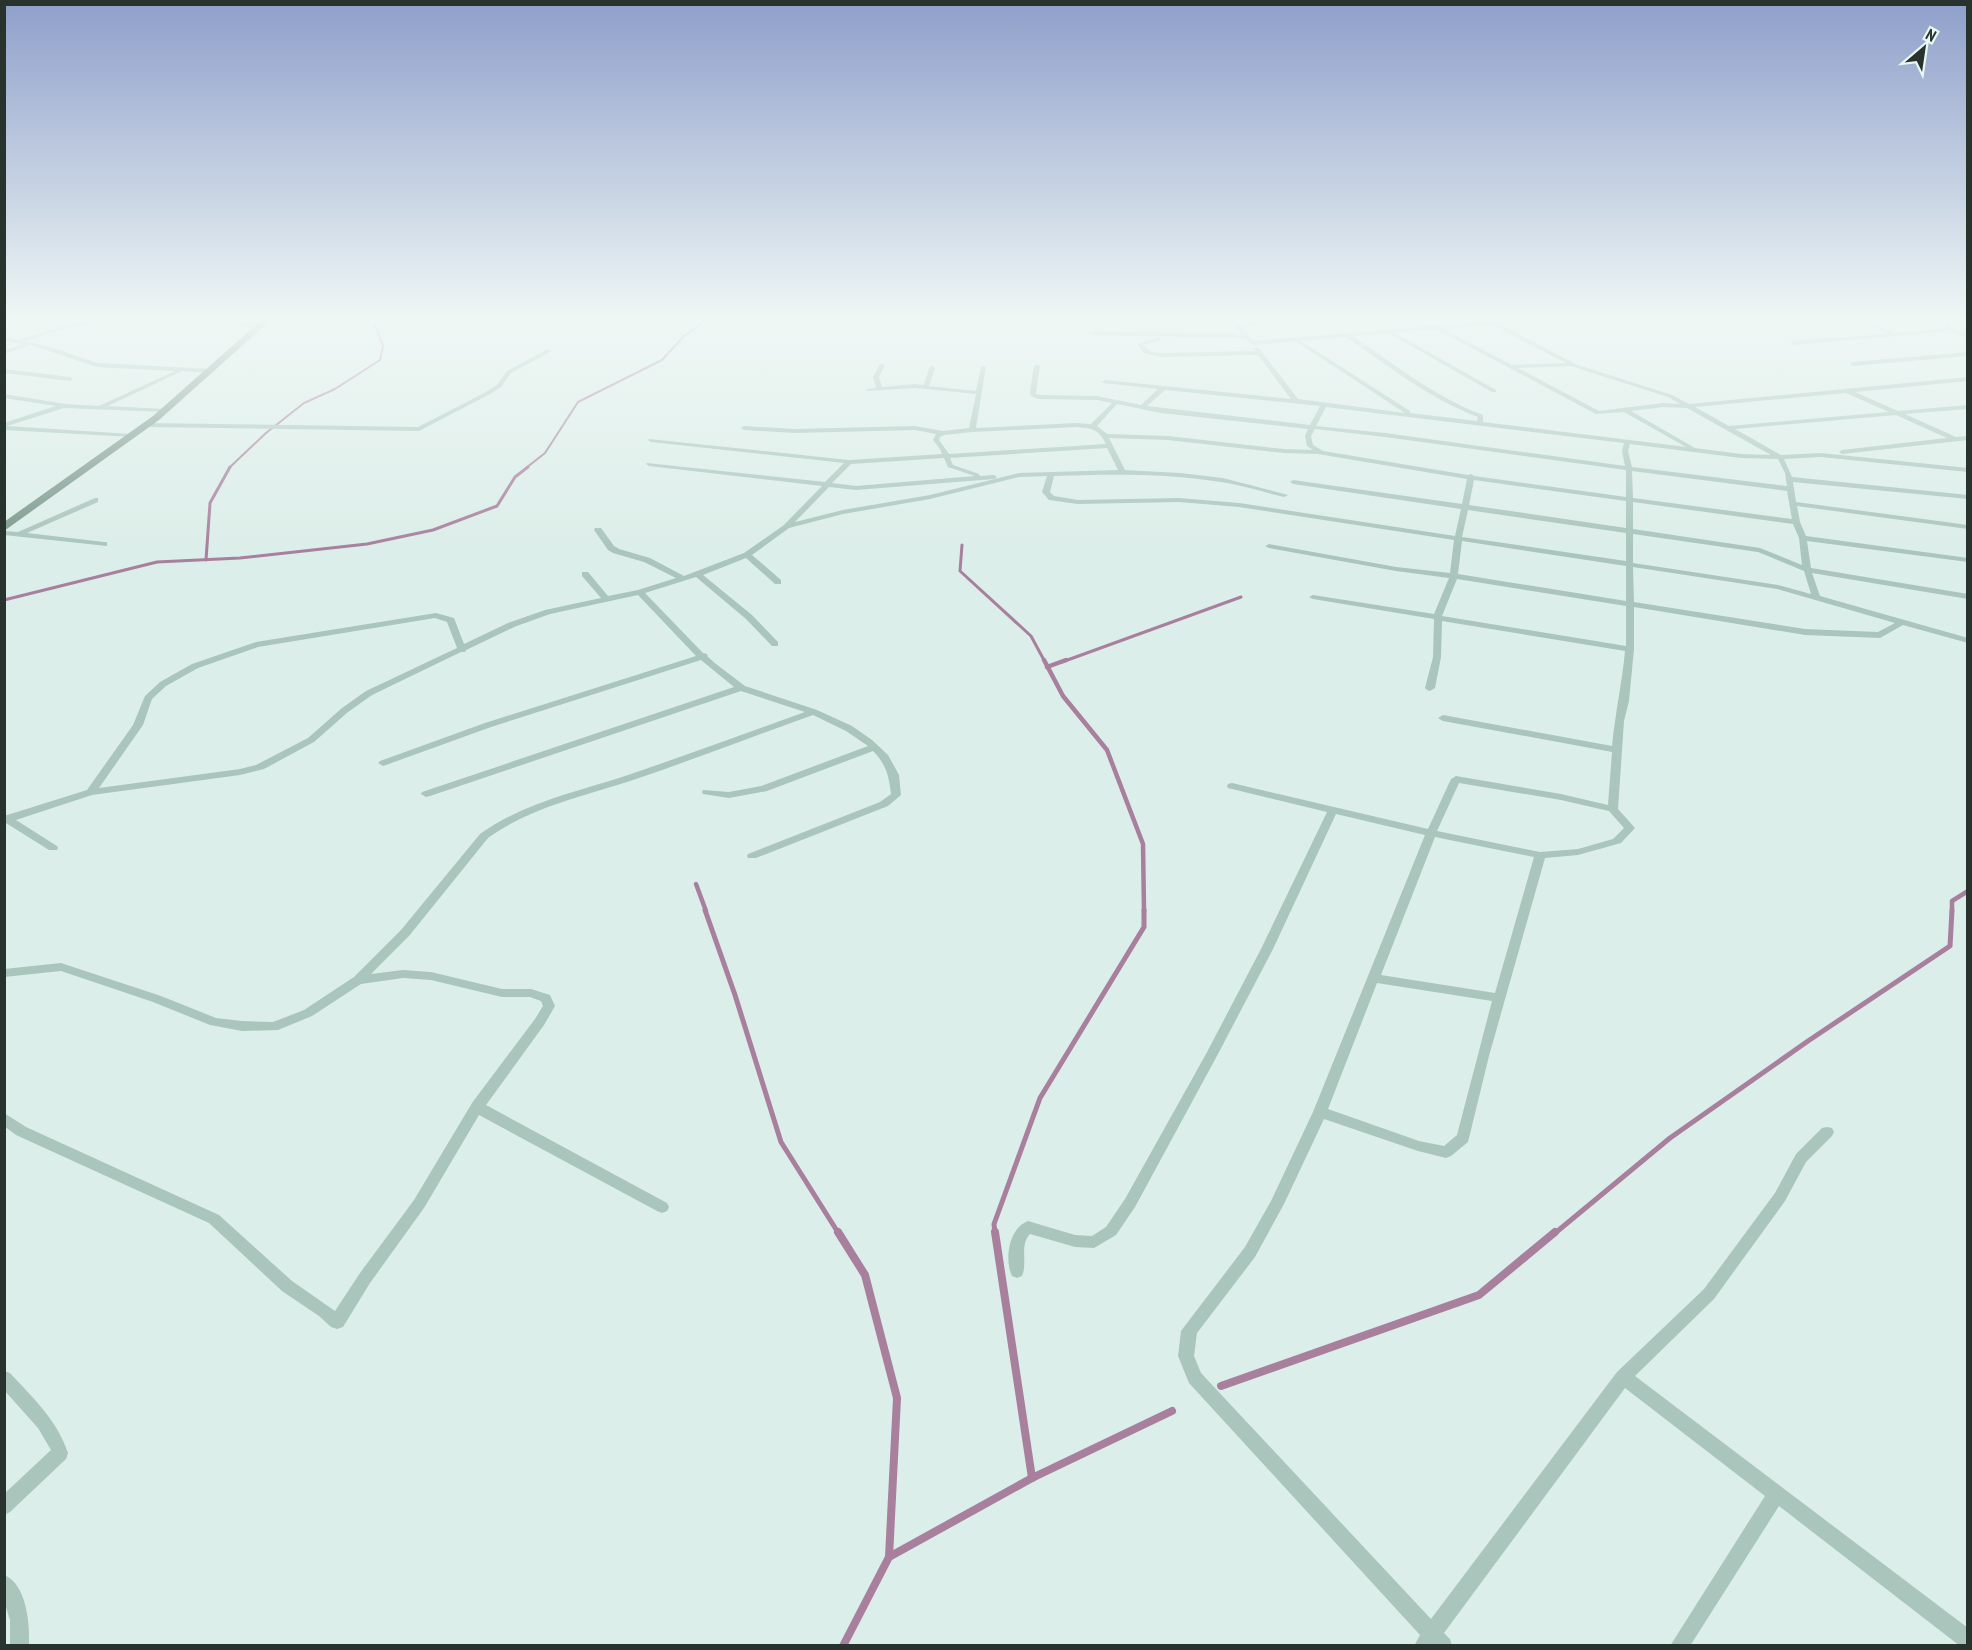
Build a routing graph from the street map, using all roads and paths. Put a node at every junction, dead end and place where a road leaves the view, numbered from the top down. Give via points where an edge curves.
1 (129, 395) edge
2 (183, 395) edge
3 (484, 395) edge
4 (979, 395) edge
5 (1033, 395) edge
6 (1156, 395) edge
7 (1235, 395) edge
8 (1292, 395) edge
9 (1382, 395) edge
10 (1437, 395) edge
11 (1564, 395) edge
12 (1666, 395) edge
13 (1805, 395) edge
14 (1857, 395) edge
15 (7, 398) edge
16 (1296, 401) junction
17 (1116, 402) junction
18 (65, 406) junction
19 (1323, 406) junction
20 (1688, 406) junction
21 (1968, 407) edge
22 (101, 408) junction
23 (1142, 408) junction
24 (164, 411) junction
25 (1627, 411) junction
26 (1898, 413) junction
27 (1411, 414) junction
28 (1480, 424) junction
29 (146, 425) junction
30 (1093, 426) junction
31 (4, 427) edge
32 (744, 428) dead end
33 (1314, 428) junction
34 (1729, 428) junction
35 (972, 430) junction
36 (943, 433) junction
37 (131, 436) junction
38 (1105, 436) junction
39 (1968, 438) edge
40 (1954, 439) junction
41 (651, 440) dead end
42 (1627, 443) junction
43 (1110, 446) junction
44 (1696, 451) junction
45 (1325, 453) junction
46 (1821, 455) junction
47 (946, 457) junction
48 (1780, 457) junction
49 (849, 462) junction
50 (649, 464) dead end
51 (1629, 468) junction
52 (1968, 470) edge
53 (1122, 472) junction
54 (1051, 475) junction
55 (1018, 476) junction
56 (1471, 476) junction
57 (986, 477) junction
58 (1788, 479) junction
59 (1293, 482) dead end
60 (826, 485) junction
61 (1790, 489) junction
62 (1284, 495) dead end
63 (1628, 497) junction
64 (1968, 497) edge
65 (95, 500) dead end
66 (1795, 504) junction
67 (1464, 506) junction
68 (1796, 522) junction
69 (1968, 526) edge
70 (785, 527) junction
71 (4, 528) edge
72 (598, 530) dead end
73 (1629, 530) junction
74 (4, 533) edge
75 (20, 534) junction
76 (1803, 538) junction
77 (1458, 540) junction
78 (104, 544) dead end
79 (1269, 546) dead end
80 (747, 555) junction
81 (1968, 560) edge
82 (1628, 565) junction
83 (1807, 570) junction
84 (585, 574) dead end
85 (697, 574) junction
86 (1454, 576) junction
87 (682, 578) junction
88 (778, 582) dead end
89 (640, 592) junction
90 (1313, 597) dead end
91 (1816, 597) junction
92 (1968, 597) edge
93 (606, 599) junction
94 (1629, 604) junction
95 (1438, 615) junction
96 (1901, 623) junction
97 (1968, 641) edge
98 (775, 644) dead end
99 (1630, 649) junction
100 (462, 650) junction
101 (704, 656) junction
102 (740, 688) junction
103 (1430, 688) dead end
104 (813, 712) junction
105 (1443, 718) dead end
106 (876, 747) junction
107 (1618, 750) junction
108 (382, 763) dead end
109 (1232, 786) dead end
110 (91, 792) junction
111 (707, 792) dead end
112 (426, 794) dead end
113 (1613, 809) junction
114 (1333, 810) junction
115 (6, 820) edge
116 (1431, 833) junction
117 (53, 848) dead end
118 (1540, 855) junction
119 (752, 856) dead end
120 (4, 973) edge
121 (1374, 978) junction
122 (358, 980) junction
123 (1498, 998) junction
124 (477, 1107) junction
125 (1320, 1112) junction
126 (4, 1118) edge
127 (1827, 1132) dead end
128 (662, 1207) dead end
129 (1017, 1271) dead end
130 (1623, 1377) junction
131 (4, 1378) edge
132 (1777, 1493) junction
133 (4, 1506) edge
134 (4, 1584) edge
135 (1968, 1640) edge
136 (1433, 1642) edge
137 (19, 1646) edge
138 (1679, 1646) edge

1 - 22 street
2 - 24 street
3 - 29 street via 419,429
4 - 35 street
5 - 17 street
6 - 23 street
7 - 16 street
8 - 16 street
9 - 27 street
10 - 28 street via 1476,413 1481,417
11 - 25 street via 1599,413
12 - 20 street
13 - 20 street
14 - 26 street
15 - 18 street
16 - 19 street
17 - 23 street
17 - 30 street
18 - 22 street
18 - 31 street
19 - 27 street
19 - 33 street
20 - 25 street
20 - 34 street
21 - 26 street
22 - 24 street
23 - 33 street
24 - 29 street
25 - 44 street
26 - 34 street
26 - 40 street
27 - 28 street
28 - 42 street
29 - 37 street
30 - 35 street
30 - 38 street
31 - 37 street
32 - 36 street via 915,428
33 - 45 street via 1308,444
33 - 51 street
34 - 48 street
35 - 36 street
36 - 47 street via 936,438
37 - 71 street
38 - 43 street
38 - 45 street
39 - 40 street
40 - 46 street
41 - 49 street
42 - 44 street
42 - 51 street
43 - 47 street
43 - 53 street
44 - 48 street
45 - 56 street
46 - 48 street
46 - 52 street
47 - 49 street
47 - 57 street via 954,468
48 - 58 street
49 - 60 street
50 - 60 street
51 - 61 street
51 - 63 street
53 - 54 street
53 - 62 street via 1200,477
54 - 55 street
54 - 77 street via 1046,492 1052,498 1078,502 1209,501
55 - 57 street
55 - 70 street
56 - 63 street
56 - 67 street
57 - 60 street via 865,488
58 - 61 street
58 - 64 street
59 - 67 street
60 - 70 street
61 - 66 street
63 - 68 street
63 - 73 street
65 - 75 street
66 - 68 street
66 - 69 street
67 - 73 street
67 - 77 street
68 - 76 street
70 - 80 street
72 - 87 street via 616,551 646,560
73 - 82 street
73 - 83 street via 1760,550
74 - 75 street
75 - 78 street
76 - 81 street
76 - 83 street
77 - 82 street
77 - 86 street
79 - 86 street
80 - 85 street
80 - 88 street
82 - 91 street via 1778,587
82 - 94 street
83 - 91 street
83 - 92 street
84 - 93 street
85 - 87 street
85 - 98 street
86 - 94 street
86 - 95 street
87 - 89 street
89 - 93 street
89 - 101 street
90 - 95 street
91 - 96 street
93 - 100 street via 523,619
94 - 96 street via 1845,635 1881,635
94 - 99 street
95 - 99 street
95 - 103 street via 1437,657
96 - 97 street
99 - 107 street
100 - 110 street via 369,693 311,740 260,767
100 - 110 street via 451,620 436,615 287,638 216,657 178,674 148,698 138,725
101 - 102 street
101 - 108 street
102 - 104 street
102 - 112 street
104 - 106 street via 861,735
104 - 122 street via 521,812 497,826 484,836 405,933
105 - 107 street
106 - 111 street via 763,789 729,795
106 - 119 street via 897,785 896,795 884,804
107 - 113 street
109 - 114 street
110 - 115 street
113 - 116 street via 1456,779
113 - 118 street via 1630,828 1617,841 1578,852
114 - 116 street
114 - 129 street via 1223,1033 1111,1231 1094,1242 1075,1241 1028,1227 1017,1240
115 - 117 street
116 - 118 street
116 - 121 street
118 - 123 street
120 - 122 street via 61,967 214,1022 274,1027 308,1013
121 - 123 street
121 - 125 street
122 - 124 street via 403,974 431,976 502,993 531,993 546,998 549,1006 540,1022
123 - 125 street via 1463,1138 1446,1152
124 - 126 street via 418,1204 337,1322 287,1286 214,1219 21,1131
124 - 128 street
125 - 136 street via 1250,1252 1189,1331 1186,1356 1195,1378
127 - 130 street via 1801,1158 1780,1197 1709,1294
130 - 132 street
130 - 136 street
131 - 133 street via 48,1430 60,1453
132 - 135 street
132 - 138 street
134 - 137 street via 15,1597 22,1624

